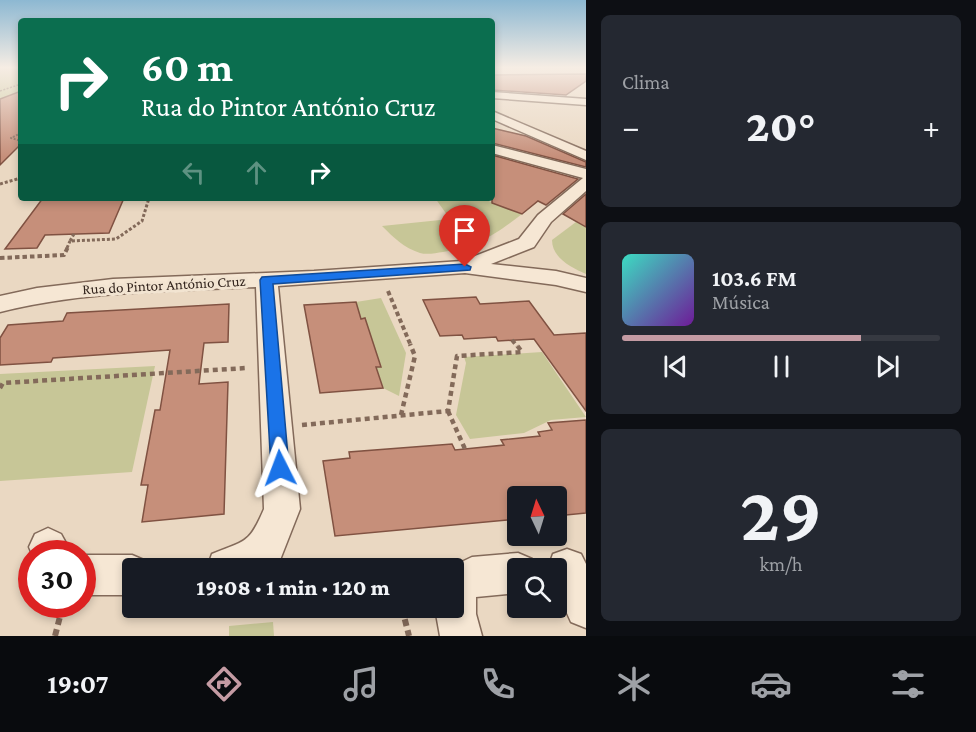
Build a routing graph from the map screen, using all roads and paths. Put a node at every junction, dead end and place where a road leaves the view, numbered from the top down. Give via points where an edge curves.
1 (528, 98) edge
2 (586, 102) edge
3 (495, 116) edge
4 (18, 134) edge
5 (18, 140) edge
6 (495, 150) edge
7 (586, 156) edge
8 (586, 174) edge
9 (18, 179) edge
10 (586, 182) edge
11 (0, 184) edge
12 (148, 201) edge
13 (74, 234) dead end
14 (70, 241) junction
15 (527, 243) junction
16 (0, 258) edge
17 (465, 267) junction
18 (381, 274) junction
19 (561, 277) junction
20 (267, 280) junction
21 (586, 285) edge
22 (0, 304) edge
23 (512, 340) dead end
24 (273, 366) junction
25 (1, 385) edge
26 (448, 411) junction
27 (401, 415) junction
28 (278, 427) junction
29 (465, 449) dead end
30 (251, 558) edge
31 (570, 568) edge
32 (507, 574) edge
33 (96, 575) edge
34 (122, 575) edge
35 (586, 607) edge
36 (60, 618) edge
37 (404, 618) edge
38 (55, 636) edge
39 (409, 636) edge
40 (461, 636) edge

1 - 2 street
3 - 7 street
4 - 5 path via 11,138
6 - 8 street
9 - 11 path
10 - 15 street via 538,225
12 - 14 path via 142,221 116,239
13 - 14 path
14 - 16 path via 64,255
15 - 17 street, Rua do Pintor António Cruz
15 - 19 street via 537,260
17 - 18 street, Rua do Pintor António Cruz
17 - 19 street
18 - 20 street, Rua do Pintor António Cruz
18 - 27 path via 415,356
19 - 21 street
20 - 22 street, Rua do Pintor António Cruz via 114,286 37,295
20 - 24 street
23 - 26 path via 522,352 457,356
24 - 25 path
24 - 28 street
26 - 27 path
26 - 29 path
27 - 28 path
28 - 30 street via 282,509 267,547
31 - 35 street
32 - 40 street via 472,577 456,587 455,614
33 - 34 street
36 - 38 path
37 - 39 path

